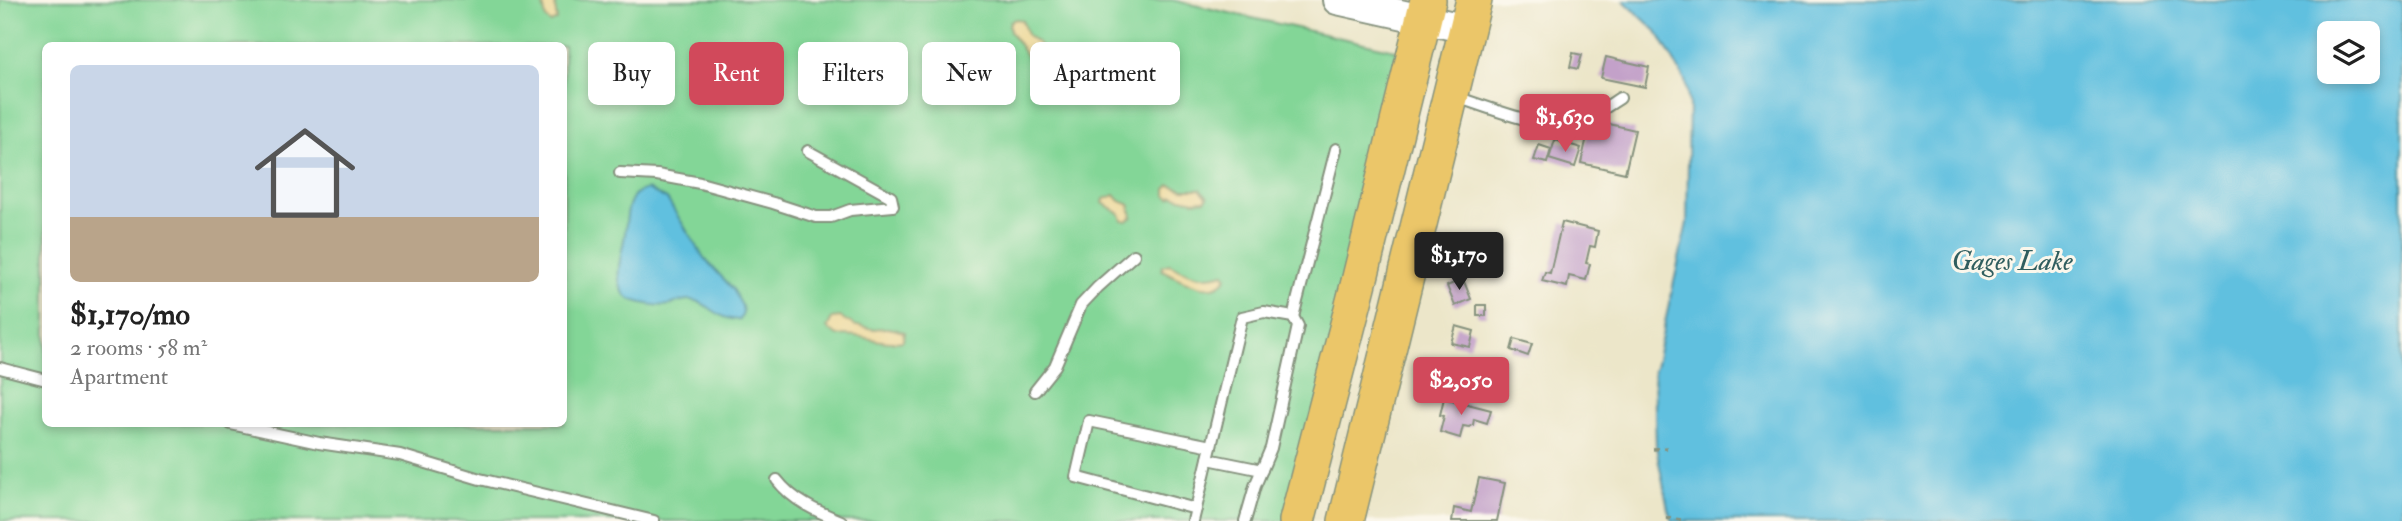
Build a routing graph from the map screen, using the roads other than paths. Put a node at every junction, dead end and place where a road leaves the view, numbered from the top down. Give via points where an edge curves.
1 (1337, 0) edge
2 (1426, 10) edge
3 (1471, 15) edge
4 (1450, 95) junction
5 (1620, 98) dead end
6 (1336, 149) dead end
7 (808, 151) dead end
8 (620, 173) dead end
9 (1134, 255) dead end
10 (1293, 317) junction
11 (0, 368) edge
12 (42, 379) edge
13 (1035, 391) dead end
14 (245, 427) edge
15 (1211, 446) junction
16 (1208, 459) junction
17 (1262, 470) junction
18 (777, 480) dead end
19 (1194, 515) edge
20 (654, 521) edge
21 (841, 521) edge
22 (1245, 521) edge
23 (1297, 521) edge
24 (1346, 521) edge

1 - 2 street
2 - 3 street
2 - 23 main road
3 - 4 main road
4 - 5 lane via 1558,126 1578,123
4 - 24 main road
6 - 10 lane
7 - 8 lane via 880,189 891,197 893,206 816,217 700,183
9 - 13 lane via 1081,305 1055,366
10 - 15 lane via 1264,312 1242,317
10 - 17 lane via 1298,326
11 - 12 lane
14 - 20 lane via 400,455 493,483
15 - 16 lane
15 - 19 lane via 1089,421 1076,478
16 - 17 lane
16 - 19 lane
17 - 22 lane
18 - 21 lane via 787,493

